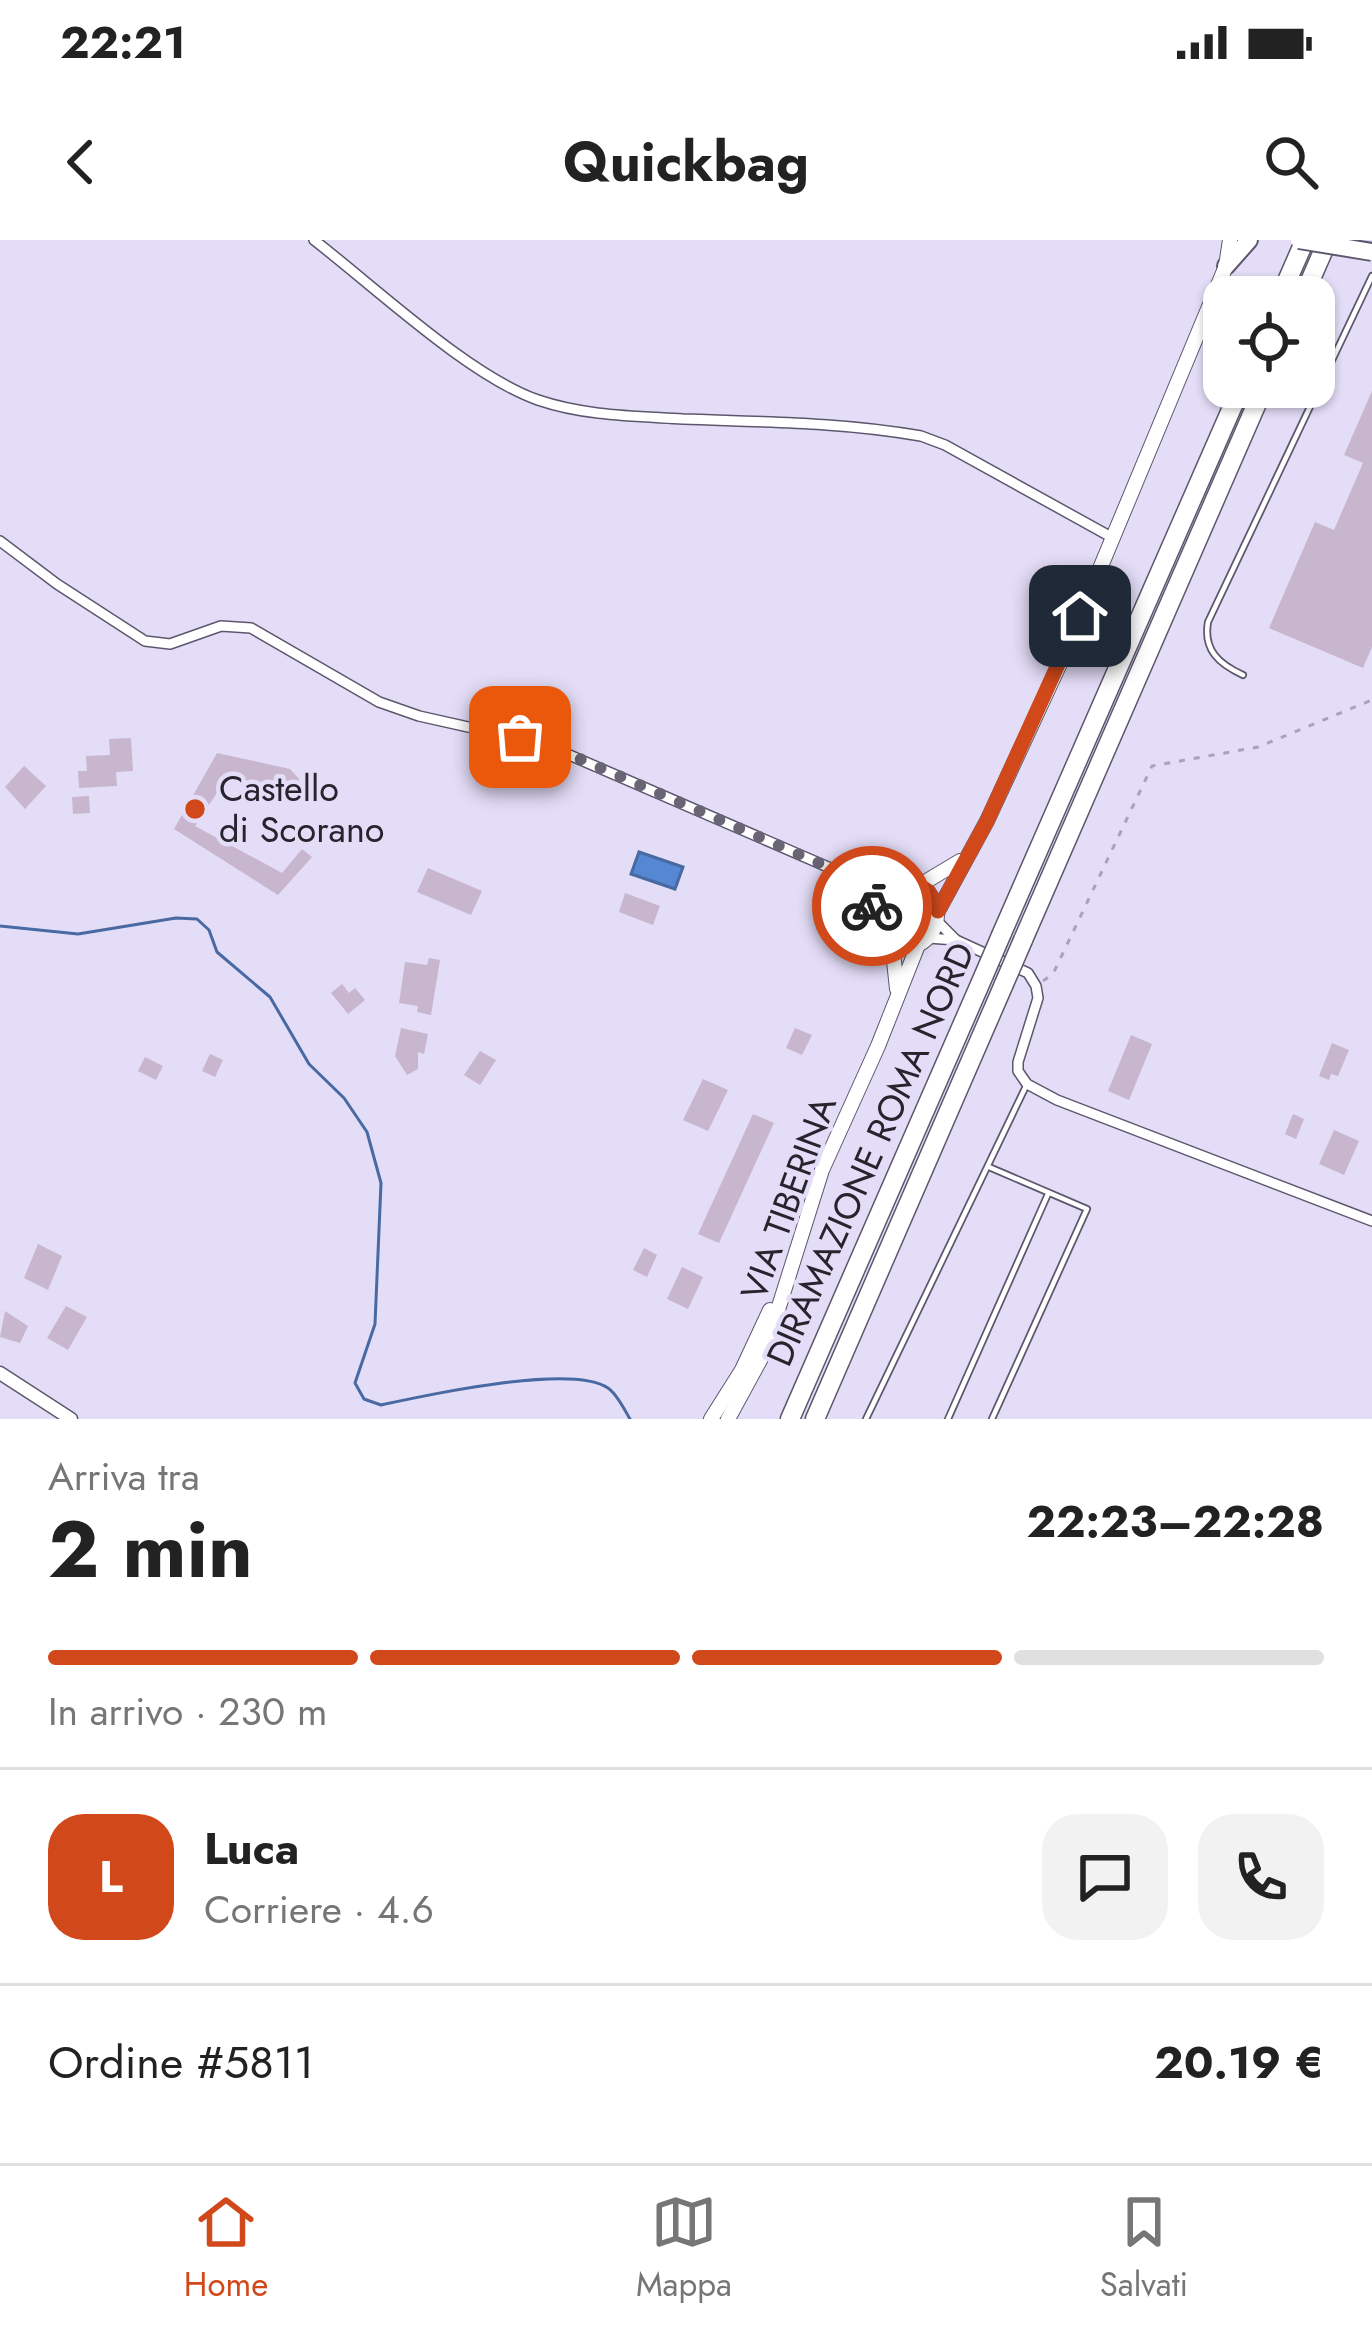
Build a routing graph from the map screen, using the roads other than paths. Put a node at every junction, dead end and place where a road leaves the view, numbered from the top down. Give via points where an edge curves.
1 (314, 240) edge
2 (1302, 240) edge
3 (1328, 240) edge
4 (1240, 241) edge
5 (1372, 252) edge
6 (1226, 266) joint
7 (1288, 276) edge
8 (1312, 276) edge
9 (1372, 277) edge
10 (1231, 408) edge
11 (1255, 408) edge
12 (1114, 538) junction
13 (0, 541) edge
14 (1243, 675) dead end
15 (969, 854) junction
16 (844, 874) junction
17 (896, 883) junction
18 (920, 885) junction
19 (872, 907) junction
20 (937, 916) junction
21 (884, 940) junction
22 (956, 940) junction
23 (923, 942) junction
24 (897, 994) junction
25 (1027, 1084) junction
26 (989, 1167) junction
27 (1049, 1193) junction
28 (1372, 1221) edge
29 (797, 1238) junction
30 (0, 1373) edge
31 (71, 1419) edge
32 (711, 1419) edge
33 (728, 1419) edge
34 (790, 1419) edge
35 (814, 1419) edge
36 (866, 1419) edge
37 (948, 1419) edge
38 (992, 1419) edge

1 - 12 street via 441,340 534,399 602,415 921,436
2 - 5 highway, bridge
2 - 7 highway
3 - 8 highway
4 - 6 highway
6 - 12 main road
9 - 14 lane via 1208,622 1210,650
10 - 34 highway, DIRAMAZIONE ROMA NORD, bridge
11 - 35 highway, DIRAMAZIONE ROMA NORD, bridge
12 - 15 main road
13 - 16 street via 145,641 170,644 245,626 379,703 544,744
15 - 18 main road
15 - 20 main road
16 - 17 street
16 - 19 street
17 - 18 main road
17 - 19 main road
18 - 20 main road
19 - 21 main road
20 - 22 street
20 - 23 main road
21 - 23 main road via 900,947
21 - 24 main road
22 - 23 street
22 - 25 street via 1028,973 1036,986 1018,1062
23 - 24 main road, VIA TIBERINA
24 - 29 main road, VIA TIBERINA
25 - 26 lane
25 - 28 street
26 - 27 lane
26 - 36 lane
27 - 37 lane
27 - 38 lane via 1087,1209
29 - 32 main road via 753,1350
29 - 33 main road, VIA TIBERINA via 770,1338
30 - 31 street

